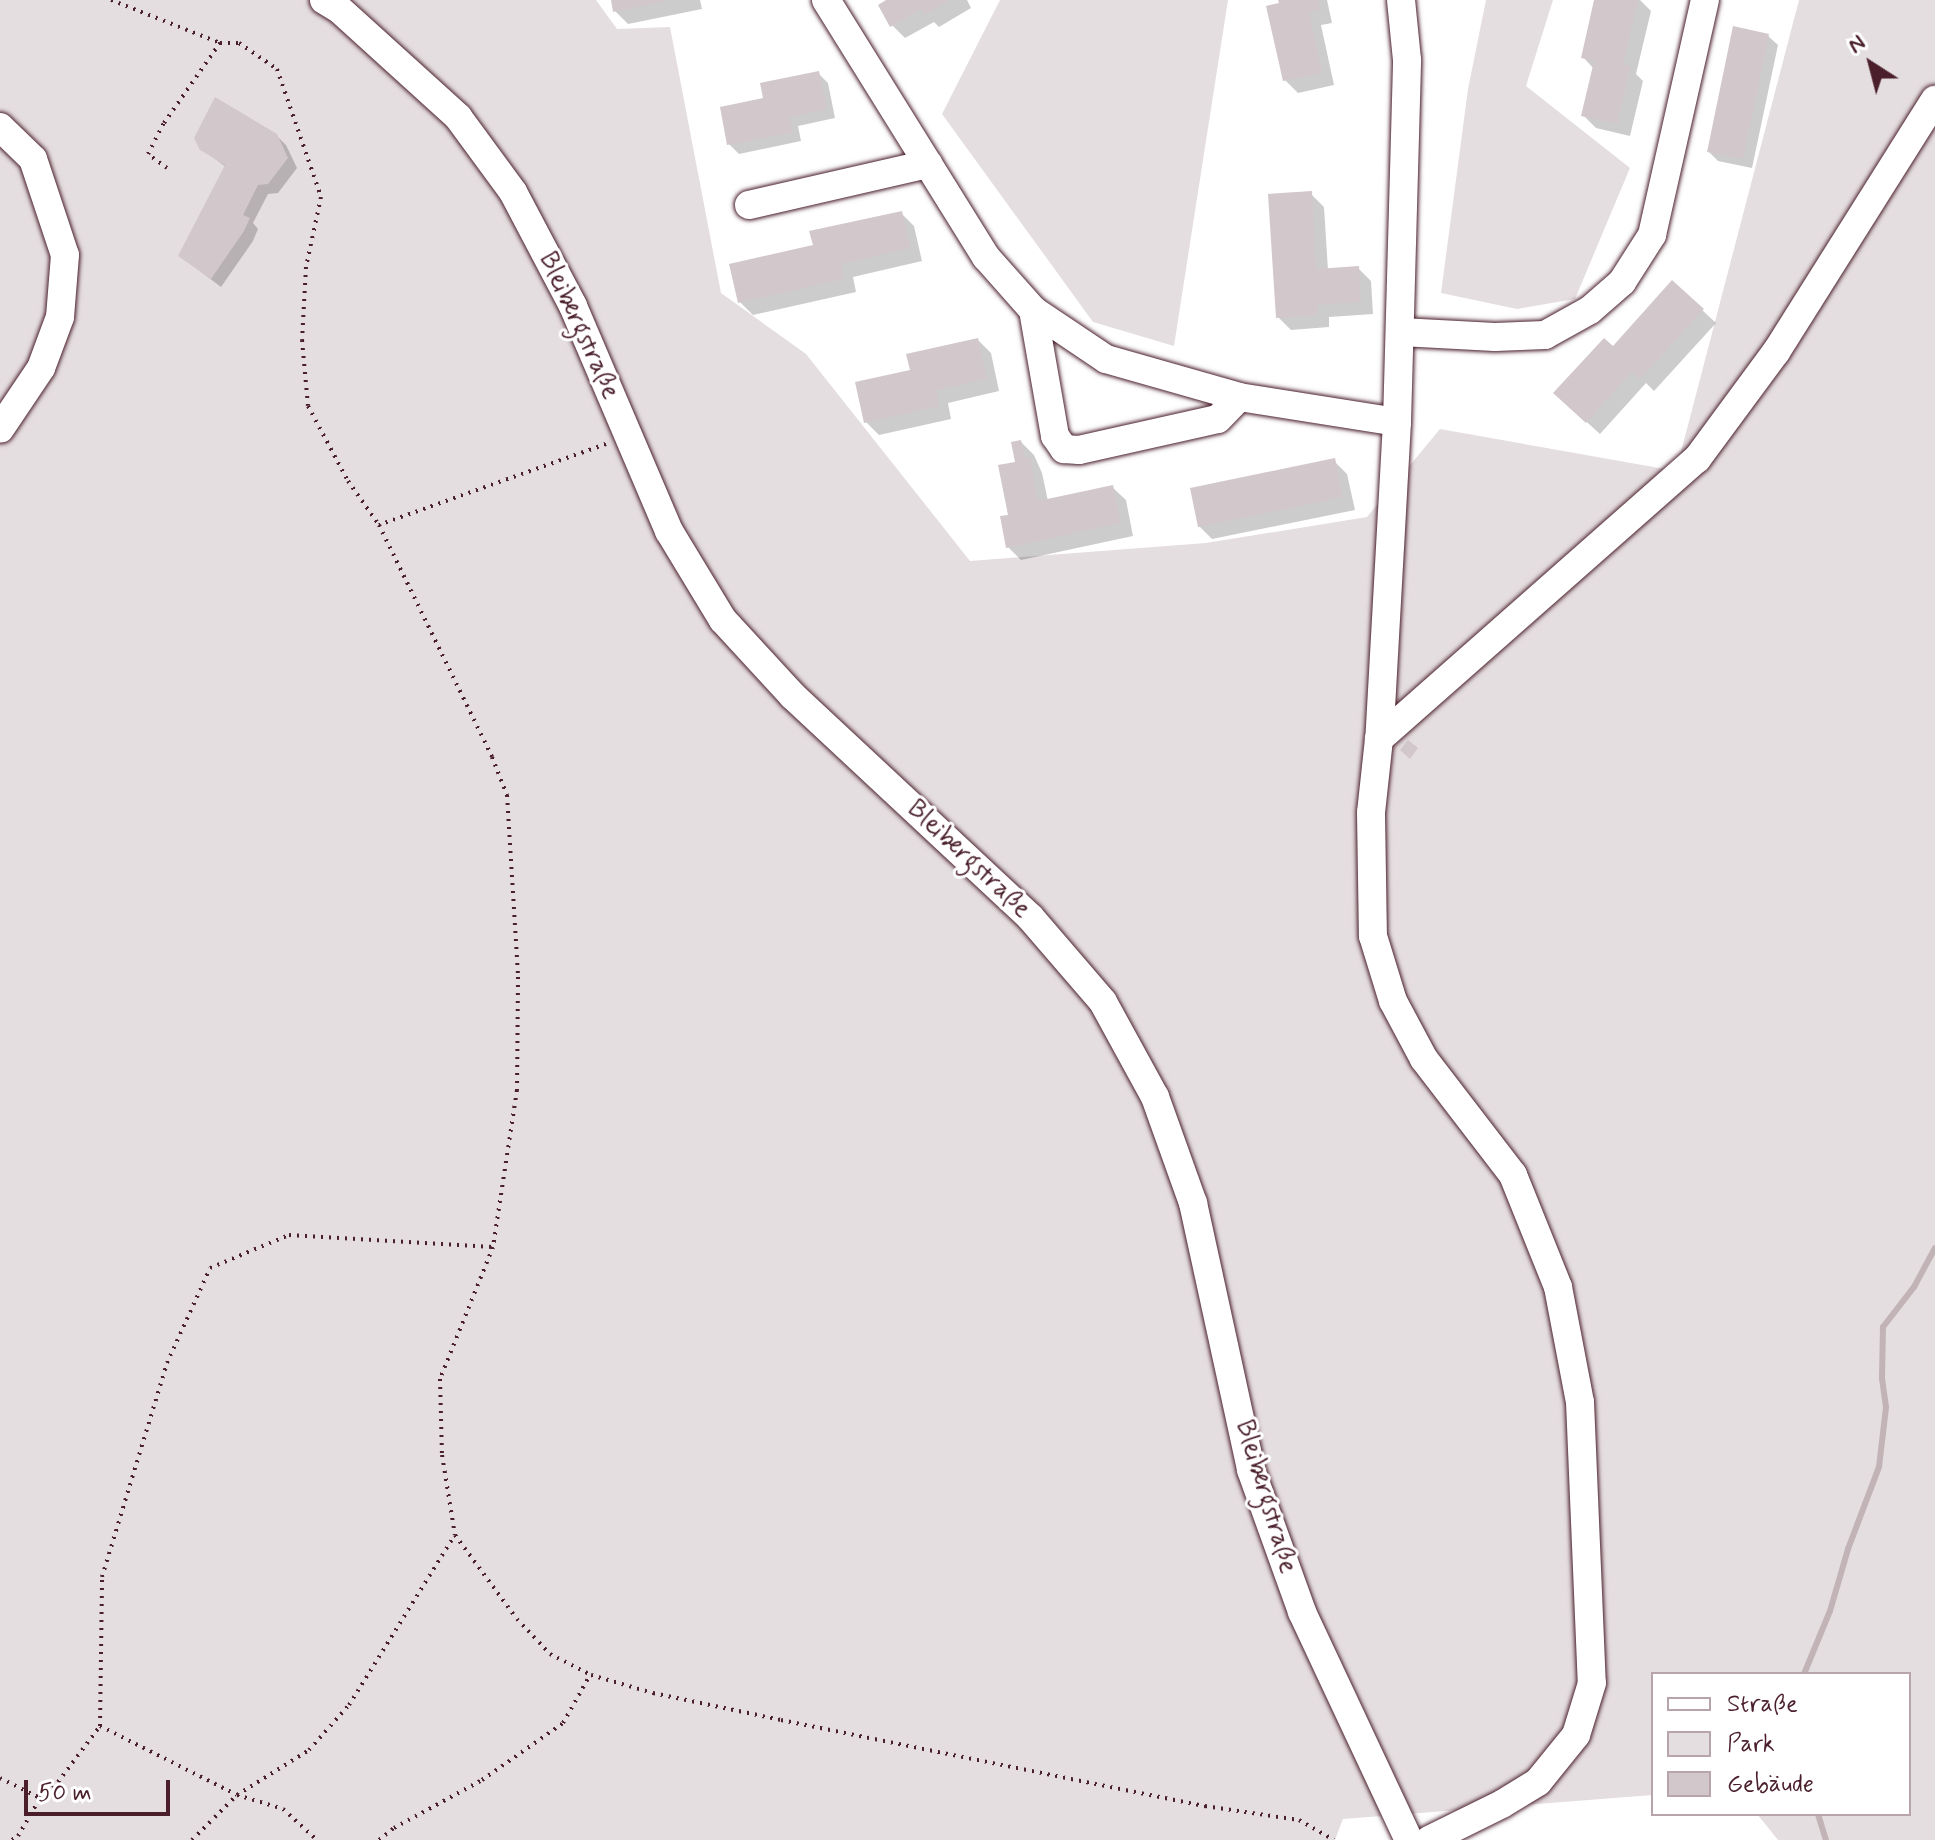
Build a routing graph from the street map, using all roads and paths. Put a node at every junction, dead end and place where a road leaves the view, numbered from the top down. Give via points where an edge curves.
1 (111, 0) edge
2 (324, 0) edge
3 (826, 0) edge
4 (1401, 0) edge
5 (1705, 0) edge
6 (220, 43) junction
7 (1935, 100) edge
8 (0, 127) edge
9 (928, 164) junction
10 (167, 168) dead end
11 (749, 205) dead end
12 (1033, 310) junction
13 (1401, 332) junction
14 (1239, 397) junction
15 (1397, 422) junction
16 (0, 429) edge
17 (627, 437) junction
18 (379, 525) junction
19 (1379, 739) junction
20 (493, 1247) junction
21 (455, 1535) junction
22 (591, 1675) junction
23 (100, 1726) junction
24 (0, 1778) edge
25 (237, 1795) junction
26 (40, 1798) junction
27 (12, 1840) edge
28 (192, 1840) edge
29 (317, 1840) edge
30 (379, 1840) edge
31 (1334, 1840) edge
32 (1409, 1840) edge
33 (1429, 1840) edge

1 - 6 path
2 - 17 street, Bleibergstraße via 458,117 513,192 573,306
3 - 9 street
4 - 13 street via 1407,60
5 - 13 street via 1652,235 1622,282 1590,310 1545,335
6 - 10 path via 148,154
6 - 18 path via 239,43 277,69 321,197 306,267 302,340 308,406 348,481
7 - 19 street via 1776,352 1697,459
8 - 16 street via 33,159 65,255 60,317 51,343 41,368
9 - 11 street
9 - 12 street via 986,257
12 - 14 street via 1106,359
12 - 14 street via 1055,436 1064,449 1218,419
13 - 15 street
14 - 15 street
15 - 19 street
17 - 18 path
17 - 32 street, Bleibergstraße via 669,531 723,620 793,696 1030,917 1103,1002 1155,1097 1193,1203 1251,1470 1292,1584
18 - 20 path via 507,795 518,977 517,1090
19 - 33 street via 1371,813 1373,936 1393,1001 1424,1059 1513,1175 1558,1287 1580,1402 1592,1683 1576,1735 1538,1782
20 - 21 path via 440,1379 442,1455
20 - 23 path via 289,1235 210,1268 167,1363 102,1577
21 - 22 path via 550,1654
21 - 25 path via 349,1705 309,1750
22 - 30 path via 563,1723 482,1780
22 - 31 path via 781,1720 1205,1806 1299,1820
23 - 25 path
23 - 26 path
24 - 26 path
25 - 28 path
25 - 29 path via 283,1809
26 - 27 path

